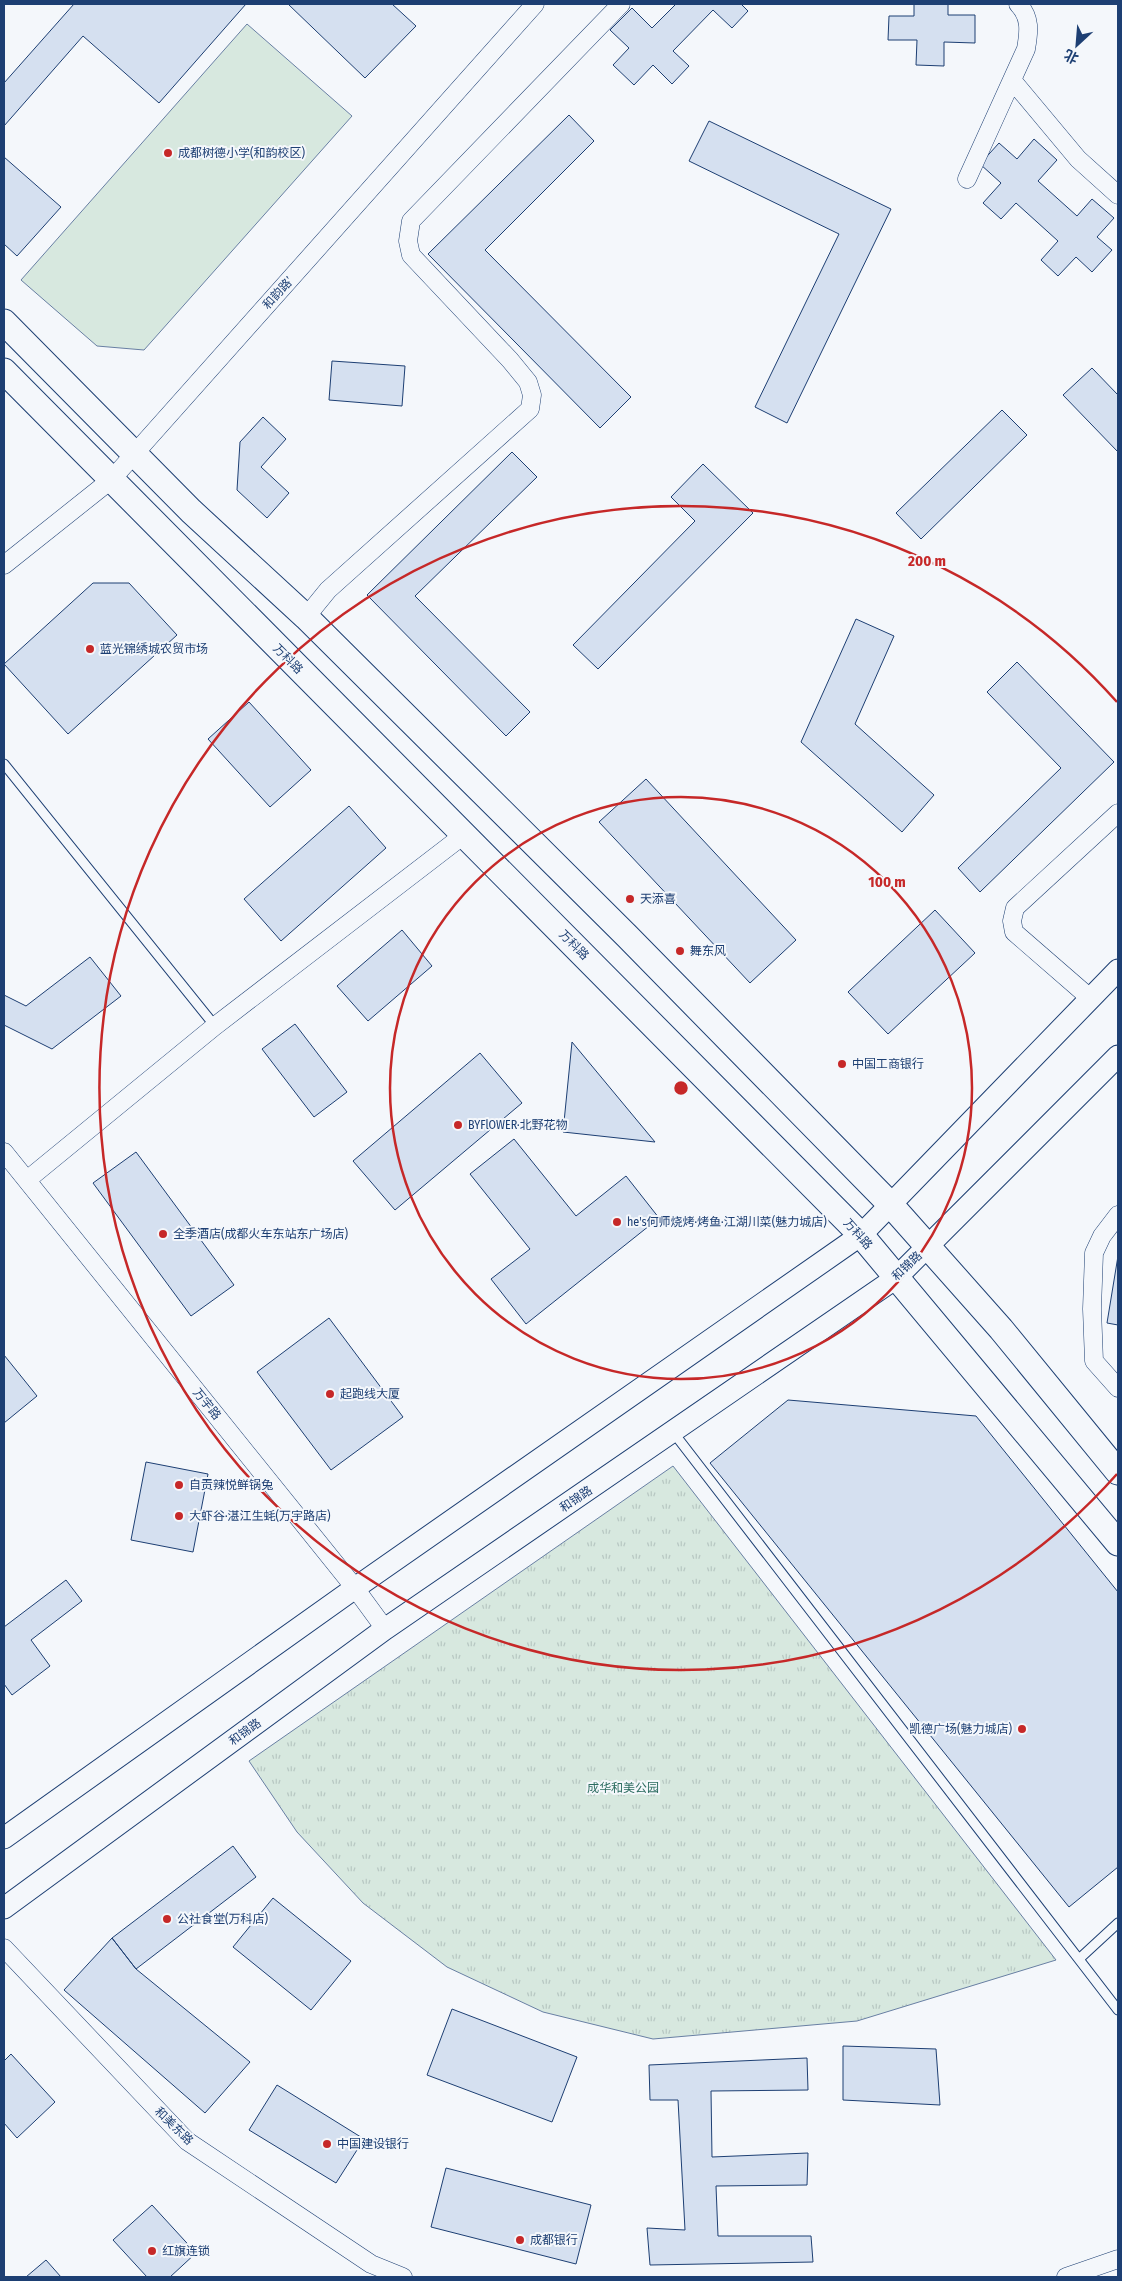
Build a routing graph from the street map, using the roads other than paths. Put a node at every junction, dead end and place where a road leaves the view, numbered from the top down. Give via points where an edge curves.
1 (535, 4) edge
2 (621, 4) edge
3 (1018, 4) edge
4 (1012, 80) junction
5 (966, 179) dead end
6 (1118, 195) edge
7 (4, 322) edge
8 (4, 371) edge
9 (134, 454) junction
10 (112, 478) junction
11 (4, 565) edge
12 (306, 617) junction
13 (4, 764) edge
14 (1118, 813) edge
15 (465, 834) junction
16 (1118, 970) edge
17 (1090, 998) junction
18 (215, 1026) junction
19 (1118, 1056) edge
20 (4, 1152) edge
21 (27, 1180) junction
22 (890, 1204) junction
23 (1118, 1216) edge
24 (861, 1235) junction
25 (927, 1247) junction
26 (896, 1278) junction
27 (1118, 1388) edge
28 (673, 1432) junction
29 (1118, 1472) edge
30 (1118, 1543) edge
31 (355, 1588) junction
32 (385, 1629) junction
33 (4, 1838) edge
34 (4, 1908) edge
35 (1118, 1923) edge
36 (4, 1948) edge
37 (1079, 1959) junction
38 (1118, 2010) edge
39 (1118, 2259) edge
40 (403, 2277) edge
41 (1066, 2277) edge

1 - 9 street, 和韵路’
2 - 12 street via 410,221 408,241 411,254 528,382 532,395 530,409 328,590
3 - 4 street via 1024,10 1030,29 1026,49
4 - 5 street
4 - 6 street via 1078,160
7 - 9 main road
8 - 10 main road, 万科路
9 - 10 street, 和韵路’
9 - 12 main road
10 - 11 street, 和韵路’
10 - 15 main road, 万科路 via 276,647
12 - 22 main road via 627,936
13 - 18 lane
14 - 17 street via 1015,908 1012,920 1014,932
15 - 18 street
15 - 24 main road, 万科路
16 - 17 street
17 - 22 street
18 - 21 street
19 - 25 street, 和锦路
20 - 21 street, 万宇路
21 - 31 street, 万宇路
22 - 24 street
22 - 25 main road
23 - 27 street via 1102,1236 1094,1253 1092,1309 1094,1361
24 - 26 main road, 万科路
24 - 31 street
25 - 26 street, 和锦路
25 - 29 main road via 1001,1329
26 - 28 street, 和锦路
26 - 30 main road, 万科路
28 - 32 street, 和锦路
28 - 37 lane
31 - 32 street, 万宇路
31 - 33 street
32 - 34 street, 和锦路
35 - 37 lane
36 - 40 street, 和美东路 via 186,2140 371,2264
37 - 38 lane
39 - 41 street

